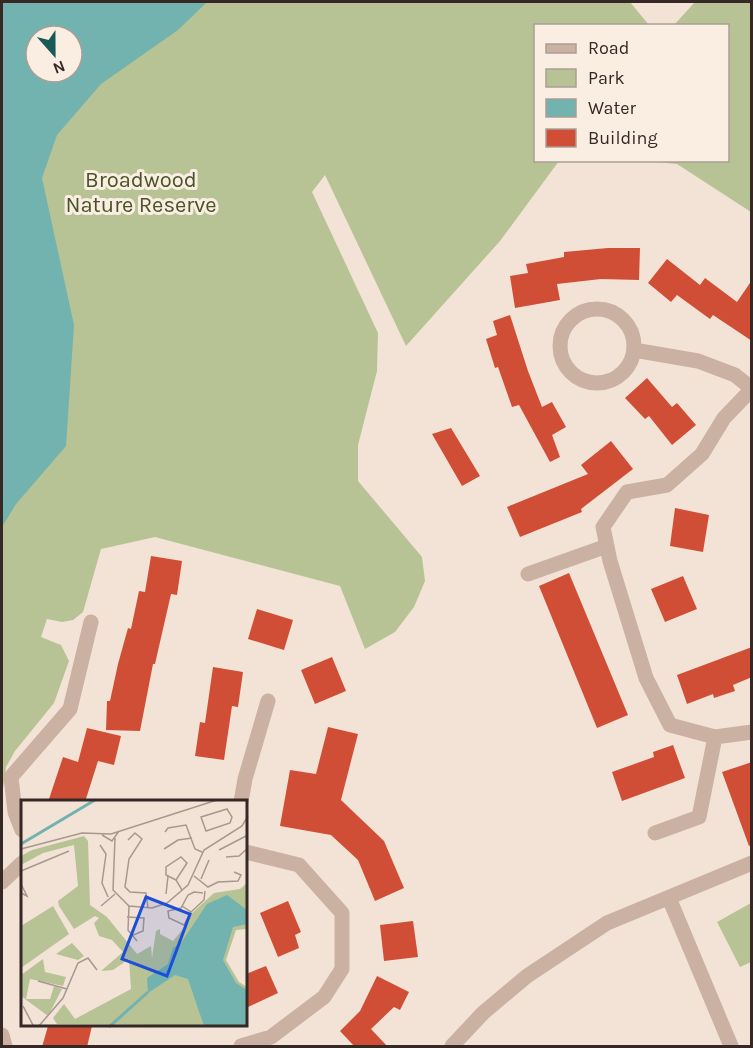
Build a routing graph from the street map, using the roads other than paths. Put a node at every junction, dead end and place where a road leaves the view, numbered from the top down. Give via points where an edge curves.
1 (634, 350) junction
2 (752, 389) edge
3 (607, 546) junction
4 (528, 574) dead end
5 (91, 622) dead end
6 (268, 701) dead end
7 (752, 732) edge
8 (715, 737) junction
9 (241, 800) edge
10 (21, 827) edge
11 (655, 833) dead end
12 (248, 850) edge
13 (752, 863) edge
14 (21, 864) edge
15 (2, 882) edge
16 (669, 898) junction
17 (2, 1035) edge
18 (5, 1047) edge
19 (241, 1047) edge
20 (452, 1047) edge
21 (731, 1047) edge

1 - 1 street via 627,368 612,380 593,383 574,376 562,361 559,342 566,323 581,312 601,308 619,315 631,330
1 - 2 street via 698,360 735,375
2 - 3 street via 724,418 702,454 667,485 627,492 603,527
3 - 4 street
3 - 8 street via 646,678 670,725
5 - 10 street via 70,709 11,777
6 - 9 street
7 - 8 street
8 - 11 street via 699,817
12 - 19 street via 299,865 342,913 342,969 315,1004 270,1037
13 - 16 street
14 - 15 street
16 - 20 street via 607,922 527,976 483,1013
16 - 21 street
17 - 18 street

